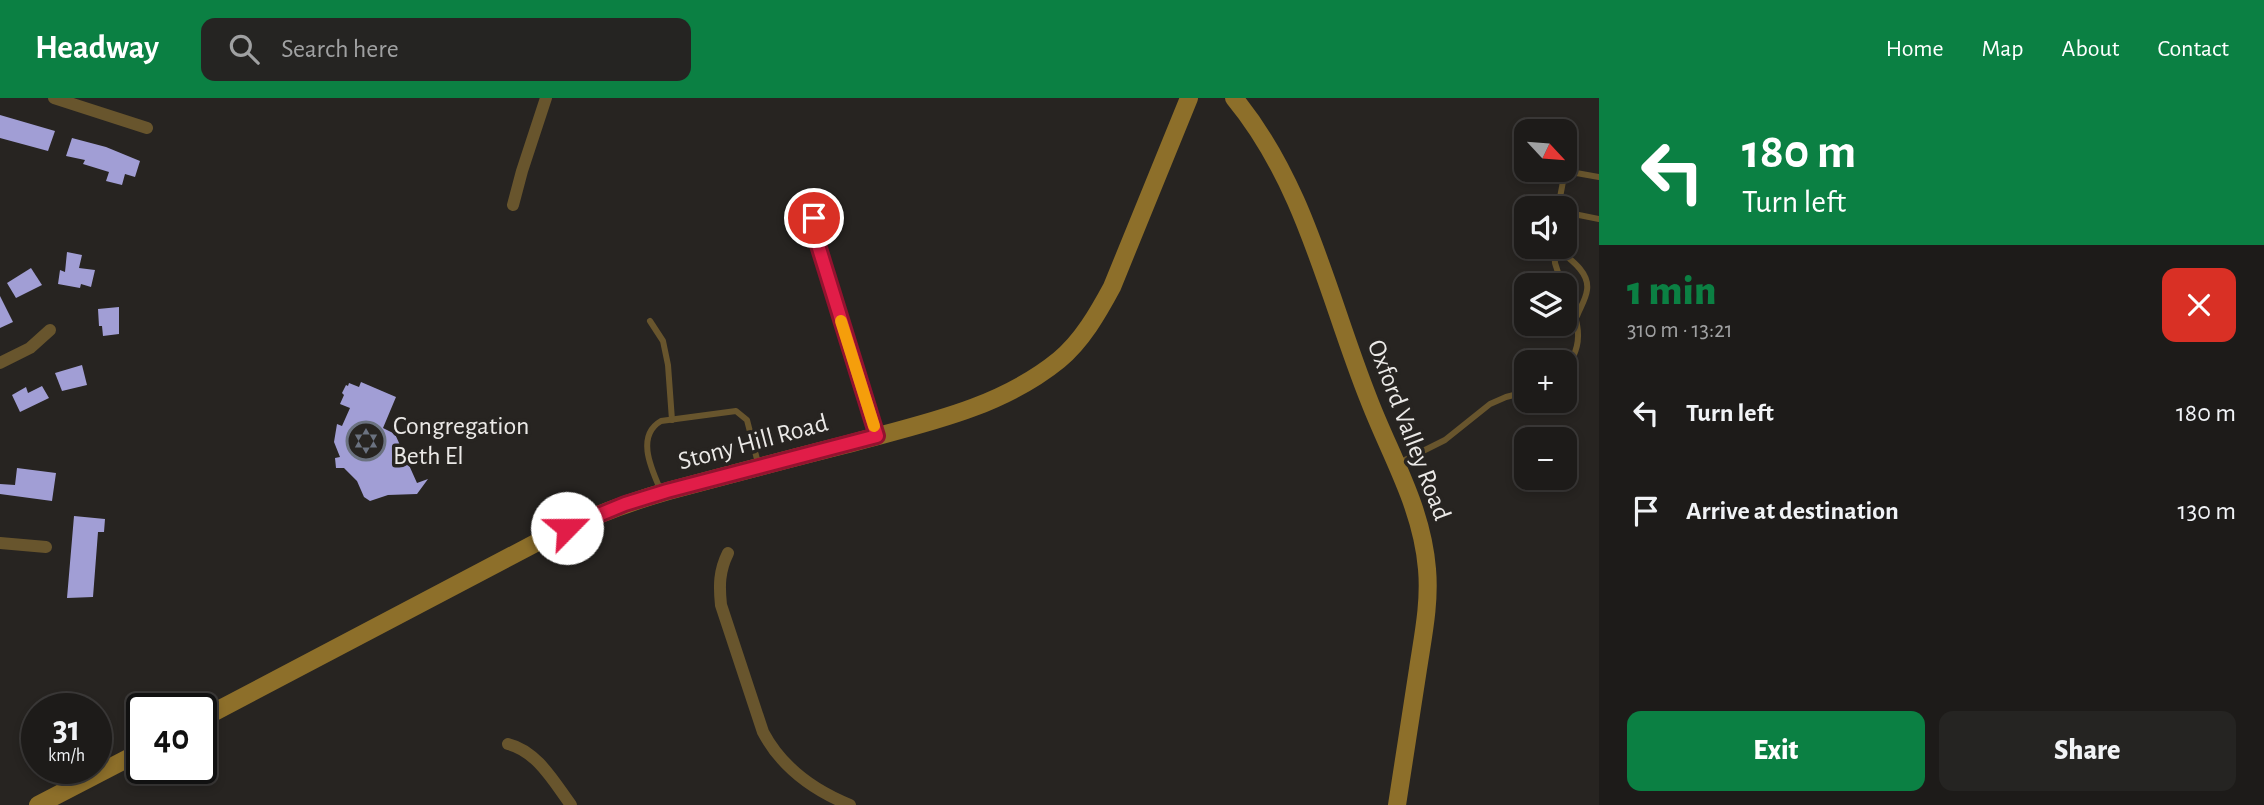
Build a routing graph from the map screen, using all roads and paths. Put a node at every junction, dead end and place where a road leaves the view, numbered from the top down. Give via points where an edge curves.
1 (54, 98) edge
2 (546, 98) edge
3 (1189, 98) edge
4 (1234, 98) edge
5 (147, 128) dead end
6 (1599, 177) edge
7 (1560, 196) edge
8 (513, 205) dead end
9 (1577, 215) edge
10 (814, 218) dead end
11 (1599, 219) edge
12 (1568, 259) edge
13 (1577, 316) joint
14 (650, 321) dead end
15 (50, 330) dead end
16 (1576, 350) edge
17 (0, 363) edge
18 (1514, 395) edge
19 (672, 420) junction
20 (877, 436) junction
21 (1398, 464) junction
22 (759, 467) junction
23 (662, 493) junction
24 (0, 543) edge
25 (46, 547) dead end
26 (728, 553) dead end
27 (217, 711) edge
28 (508, 744) dead end
29 (126, 759) edge
30 (38, 805) edge
31 (571, 805) edge
32 (850, 805) edge
33 (1397, 805) edge

1 - 5 street
2 - 8 street
3 - 20 street, Stony Hill Road via 1112,287 1066,354 995,400
4 - 21 street, Oxford Valley Road via 1266,142 1296,200 1369,402
6 - 7 lane via 1565,171
9 - 11 lane
10 - 20 lane via 818,245
12 - 13 lane via 1586,279 1587,290
13 - 16 lane
14 - 19 lane via 663,341
15 - 17 street via 30,348
18 - 21 lane via 1490,404 1446,439
19 - 22 lane via 730,411 743,415
19 - 23 lane via 653,426 646,440
20 - 22 street, Stony Hill Road
21 - 33 street, Oxford Valley Road via 1420,525 1428,588
22 - 23 street, Stony Hill Road
23 - 27 street, Stony Hill Road via 549,536
24 - 25 street
26 - 32 street via 721,567 722,605 763,732 802,779
28 - 31 street via 541,765
29 - 30 street

